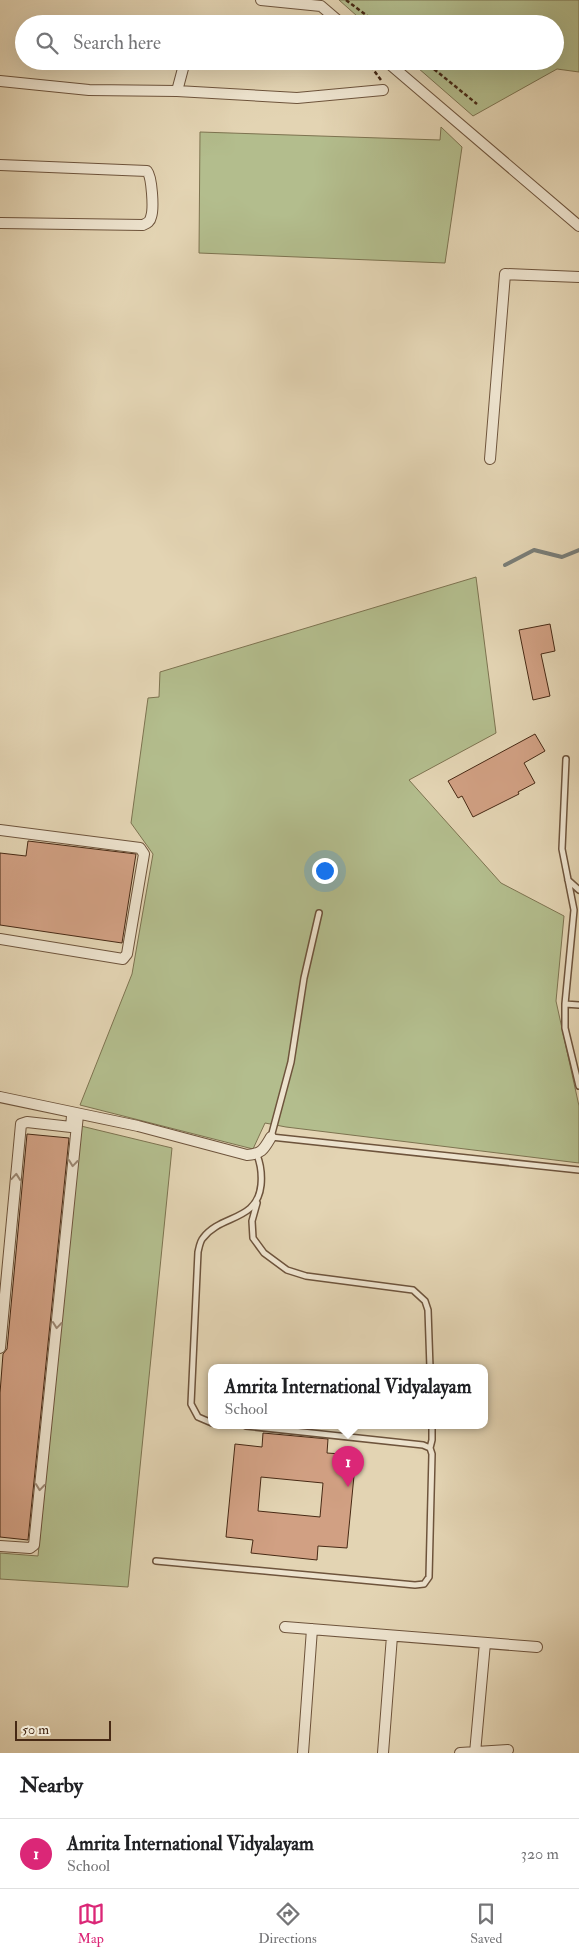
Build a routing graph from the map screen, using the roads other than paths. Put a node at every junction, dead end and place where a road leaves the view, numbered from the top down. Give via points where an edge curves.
1 (261, 0) edge
2 (332, 15) edge
3 (183, 70) edge
4 (397, 70) edge
5 (0, 81) edge
6 (383, 90) road end
7 (177, 92) junction
8 (0, 165) edge
9 (0, 223) edge
10 (579, 226) edge
11 (579, 277) edge
12 (490, 459) dead end
13 (566, 759) dead end
14 (0, 830) edge
15 (567, 880) junction
16 (579, 890) edge
17 (319, 913) dead end
18 (0, 939) edge
19 (565, 1004) junction
20 (579, 1006) edge
21 (577, 1069) edge
22 (579, 1086) edge
23 (0, 1097) edge
24 (75, 1114) junction
25 (74, 1127) junction
26 (271, 1137) junction
27 (256, 1155) junction
28 (579, 1170) edge
29 (260, 1195) junction
30 (0, 1348) edge
31 (430, 1364) edge
32 (208, 1422) edge
33 (274, 1429) edge
34 (432, 1429) edge
35 (430, 1448) junction
36 (0, 1546) edge
37 (156, 1561) dead end
38 (285, 1627) dead end
39 (312, 1629) junction
40 (392, 1636) junction
41 (485, 1643) junction
42 (537, 1647) dead end
43 (508, 1750) dead end
44 (476, 1752) edge
45 (303, 1753) edge
46 (383, 1753) edge
47 (460, 1753) edge

1 - 2 street via 321,6
3 - 7 street
4 - 10 street
5 - 7 street via 89,90
6 - 7 street via 298,98
8 - 9 street via 147,171 151,179 152,216 143,225
11 - 12 street via 505,274
13 - 15 lane via 562,849
14 - 18 street via 140,848 144,854 127,954 123,959
15 - 16 lane
15 - 19 lane via 574,910
17 - 26 lane via 304,978 291,1062
19 - 20 lane
19 - 21 lane via 565,1028
21 - 22 lane
23 - 24 street
24 - 25 street
24 - 27 street
30 -> 25 street via 21,1124
25 -> 36 street via 34,1545 30,1548
26 - 27 street
26 - 28 lane
27 - 29 lane via 262,1174
29 - 31 lane via 252,1221 253,1238 264,1253 287,1270 306,1276 413,1290 428,1310
29 - 32 lane via 253,1207 202,1238 198,1252 190,1404 198,1417
33 - 35 lane
34 - 35 lane
35 - 37 lane via 429,1577 424,1584
38 - 39 street
39 - 40 street
39 - 45 street
40 - 41 street
40 - 46 street
41 - 42 street
41 - 44 street
43 - 44 street
44 - 47 street

